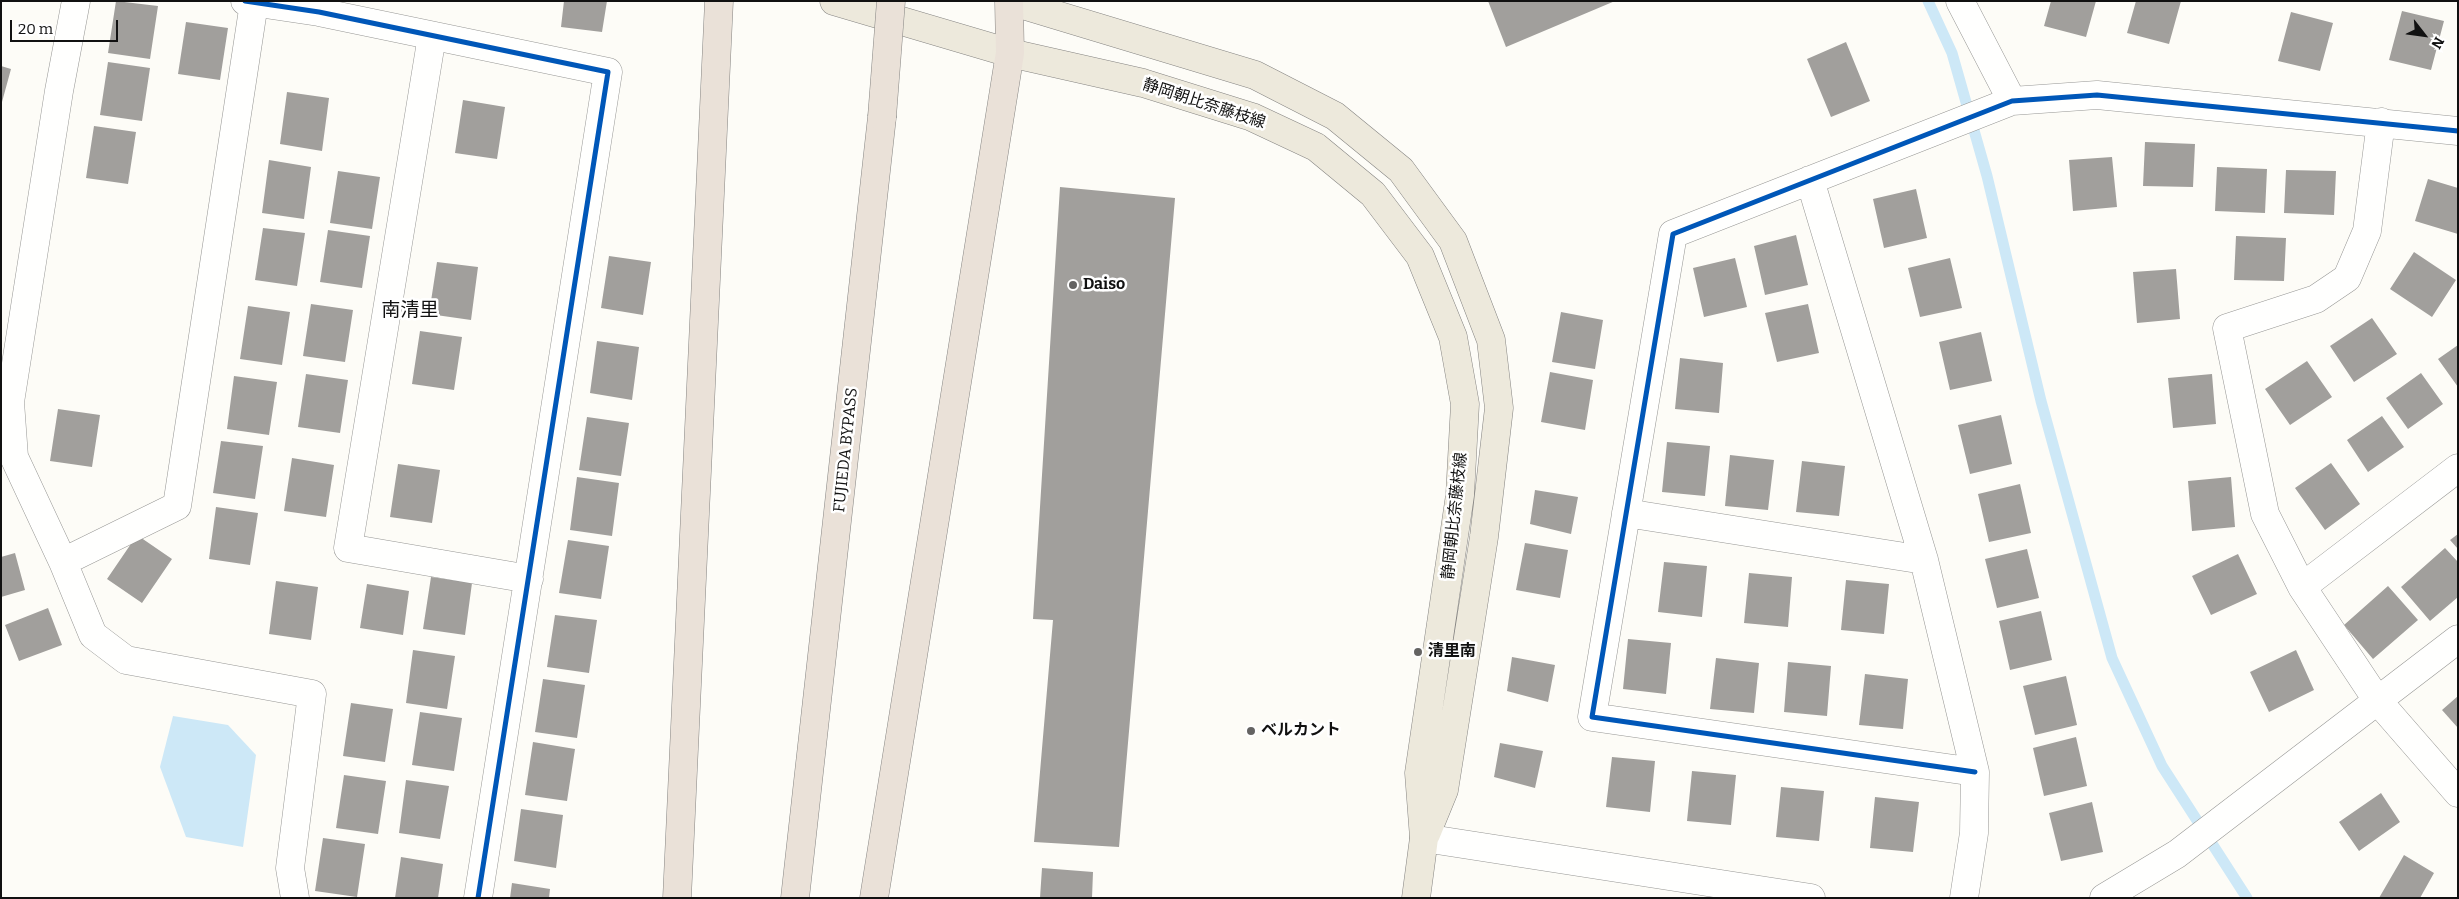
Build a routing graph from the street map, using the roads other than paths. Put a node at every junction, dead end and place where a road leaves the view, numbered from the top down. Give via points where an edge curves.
1 (76, 1) edge
2 (719, 1) edge
3 (834, 1) edge
4 (891, 1) edge
5 (1010, 1) edge
6 (1960, 1) edge
7 (250, 2) edge
8 (321, 7) edge
9 (432, 36) junction
10 (1010, 53) junction
11 (2012, 101) junction
12 (2381, 122) junction
13 (2458, 131) edge
14 (1810, 180) junction
15 (2458, 468) edge
16 (1626, 513) junction
17 (1924, 560) junction
18 (63, 562) junction
19 (529, 579) junction
20 (2302, 587) junction
21 (2458, 639) edge
22 (2377, 700) junction
23 (1974, 772) junction
24 (2458, 793) edge
25 (1424, 838) junction
26 (295, 898) edge
27 (478, 898) edge
28 (678, 898) edge
29 (795, 898) edge
30 (874, 898) edge
31 (1416, 898) edge
32 (1811, 898) edge
33 (1964, 898) edge
34 (2104, 898) edge

1 - 18 street via 10,402 14,457
2 - 28 highway
3 - 10 main road, 静岡朝比奈藤枝線
4 - 29 highway, FUJIEDA BYPASS, bridge via 882,117
5 - 10 highway
5 - 25 main road, 静岡朝比奈藤枝線 via 1255,76 1335,116 1401,170 1453,241 1491,340 1499,408 1484,536 1444,790
6 - 11 street
7 - 8 street
7 - 18 street via 177,506
8 - 9 street
9 - 19 street via 608,72
9 - 19 street via 348,548
10 - 25 main road, 静岡朝比奈藤枝線 via 1143,83 1252,117 1316,147 1372,194 1420,256 1453,337 1465,404 1460,495 1419,773
10 - 30 highway
11 - 12 street via 2097,94
11 - 14 street
12 - 13 street
12 - 20 street via 2366,231 2347,278 2316,299 2227,328 2265,514
14 - 16 street via 1673,234
14 - 17 street
15 - 20 street
16 - 17 street
16 - 23 street via 1592,717
17 - 23 street
18 - 26 street via 93,635 126,660 312,694 290,868
19 - 27 street
20 - 22 street
21 - 22 street
22 - 24 street
22 - 34 street via 2177,854
23 - 33 street via 1974,833
25 - 31 main road, 静岡朝比奈藤枝線
25 - 32 street

